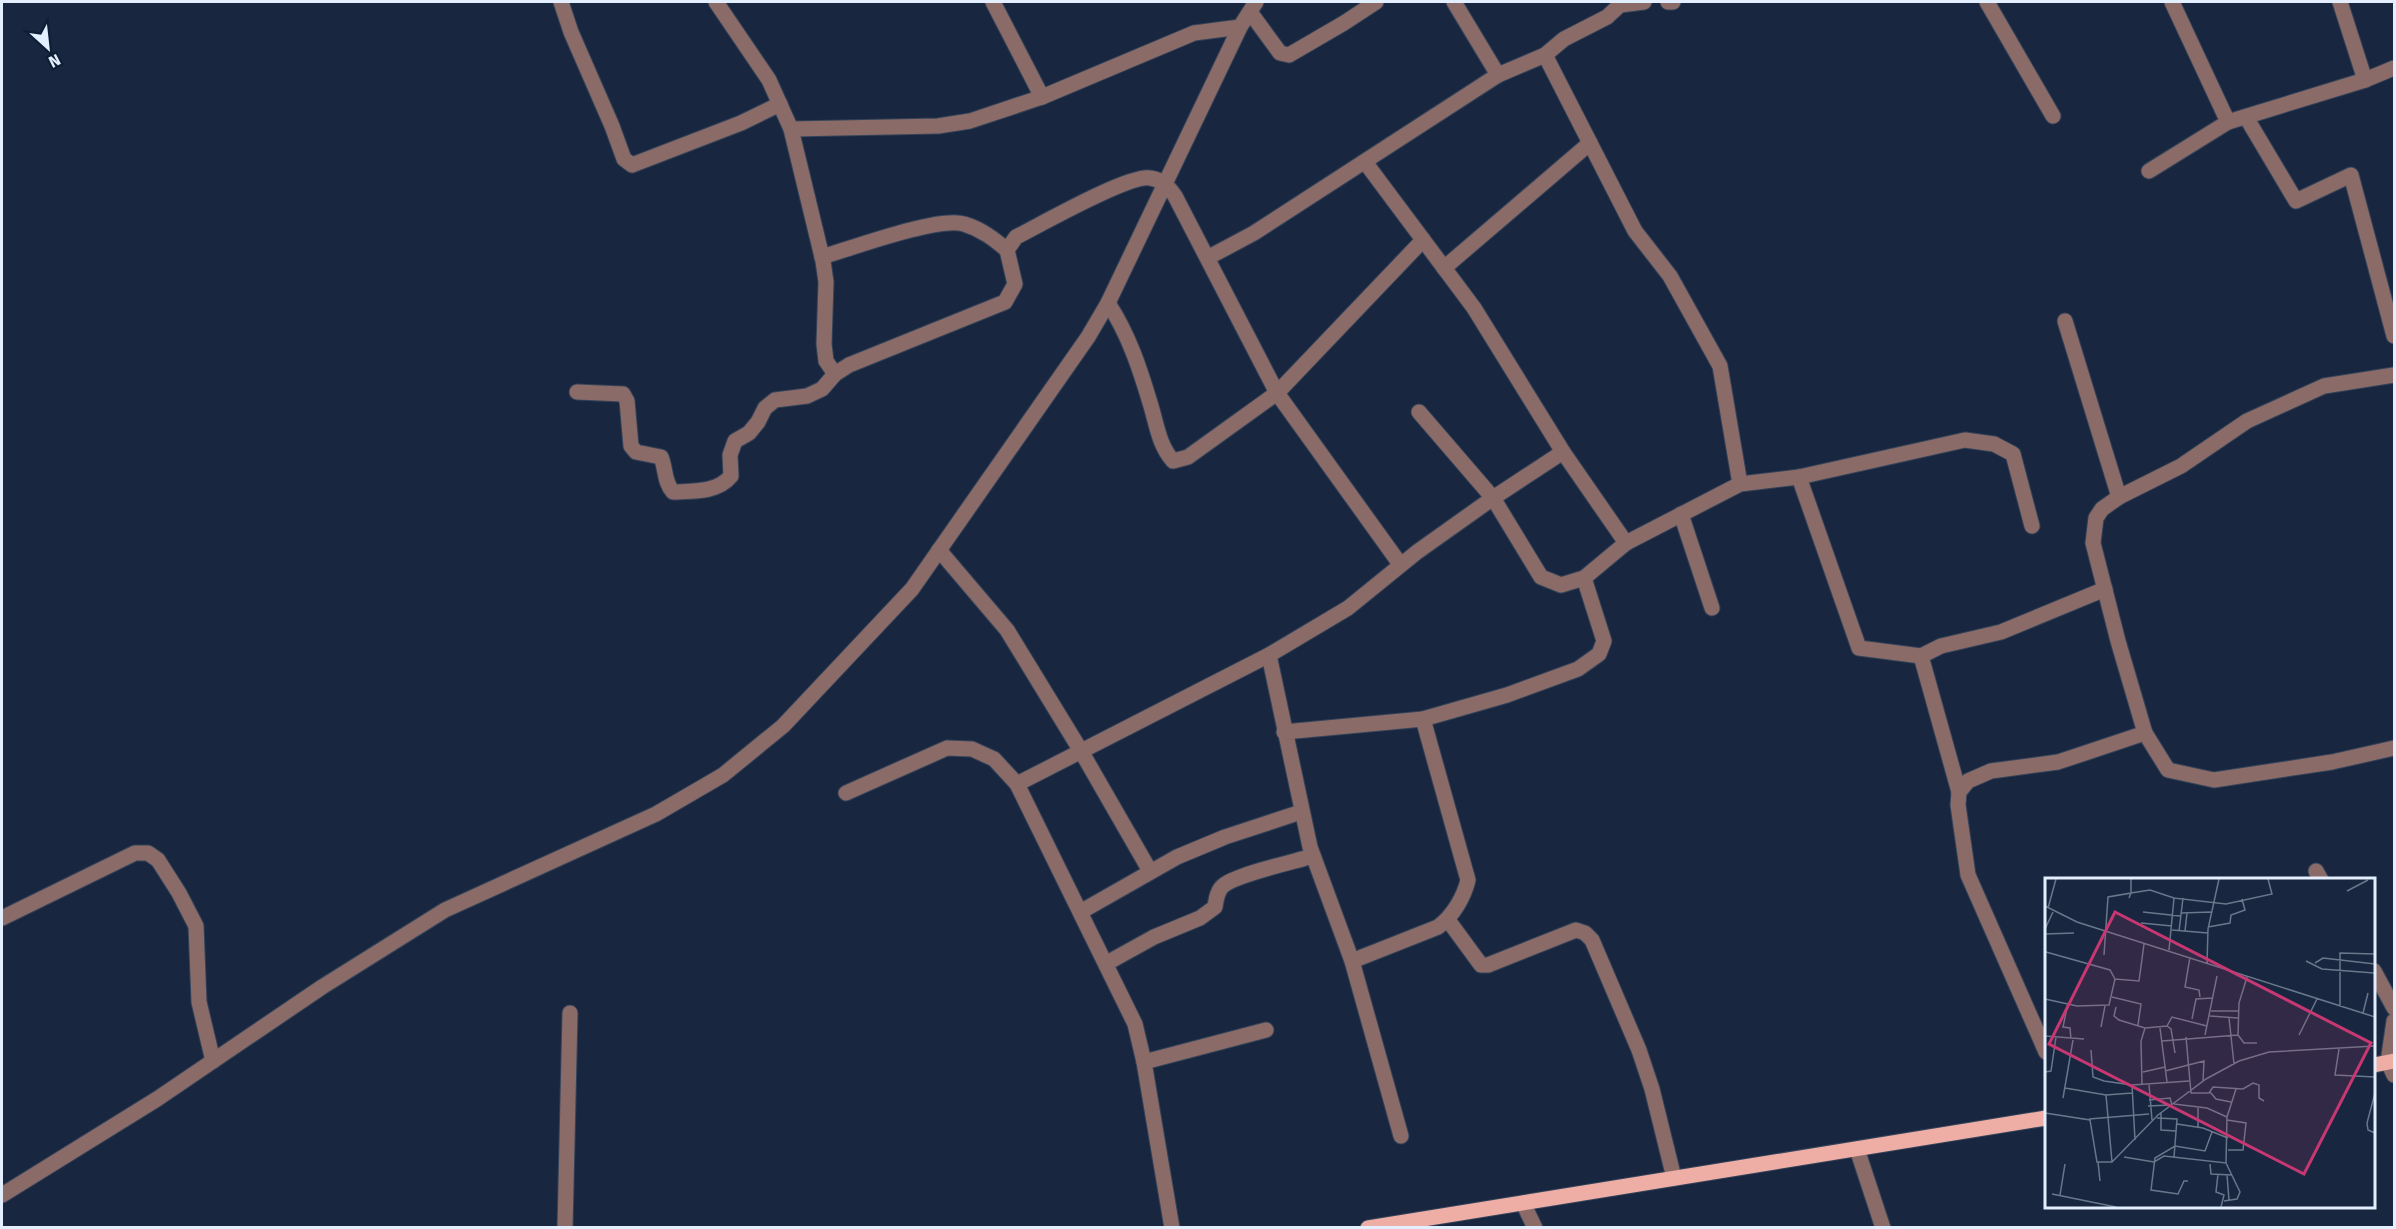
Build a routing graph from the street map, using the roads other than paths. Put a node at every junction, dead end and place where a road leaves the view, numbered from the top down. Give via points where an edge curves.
1 (561, 2) edge
2 (716, 2) edge
3 (993, 2) edge
4 (1376, 2) edge
5 (1454, 2) edge
6 (1644, 2) edge
7 (1668, 2) edge
8 (1673, 2) edge
9 (1987, 2) edge
10 (2172, 2) edge
11 (2340, 2) edge
12 (1619, 3) edge
13 (1253, 7) edge
14 (1240, 27) junction
15 (1545, 55) junction
16 (2394, 68) edge
17 (1498, 75) junction
18 (2365, 80) junction
19 (1042, 97) junction
20 (780, 104) junction
21 (2053, 116) dead end
22 (2246, 117) junction
23 (2228, 123) junction
24 (791, 129) junction
25 (1590, 143) junction
26 (1365, 162) junction
27 (2149, 171) dead end
28 (1164, 182) junction
29 (1423, 240) junction
30 (1007, 250) junction
31 (822, 257) junction
32 (1209, 257) junction
33 (1444, 268) junction
34 (1108, 303) junction
35 (2065, 321) dead end
36 (2394, 336) edge
37 (835, 374) junction
38 (2394, 375) edge
39 (577, 392) dead end
40 (1277, 393) junction
41 (1419, 412) dead end
42 (1563, 452) junction
43 (1799, 477) junction
44 (1740, 484) junction
45 (2119, 497) junction
46 (1493, 498) junction
47 (1681, 514) junction
48 (2032, 526) dead end
49 (1626, 543) junction
50 (939, 550) junction
51 (1400, 564) junction
52 (1584, 578) junction
53 (2105, 589) junction
54 (1712, 608) dead end
55 (1269, 655) junction
56 (1921, 656) junction
57 (1423, 718) junction
58 (1284, 732) junction
59 (2145, 733) junction
60 (2394, 748) edge
61 (1081, 751) junction
62 (1017, 784) junction
63 (1959, 792) junction
64 (846, 793) dead end
65 (1301, 812) junction
66 (1313, 856) junction
67 (1150, 871) junction
68 (1082, 912) junction
69 (2, 918) edge
70 (1448, 920) junction
71 (1352, 961) junction
72 (1107, 963) junction
73 (2375, 975) edge
74 (2394, 1008) edge
75 (570, 1014) dead end
76 (2394, 1021) edge
77 (1266, 1030) dead end
78 (2045, 1050) edge
79 (213, 1061) junction
80 (1144, 1062) junction
81 (2388, 1066) edge
82 (2045, 1118) edge
83 (1401, 1136) dead end
84 (1857, 1149) junction
85 (1674, 1178) junction
86 (2, 1195) edge
87 (1523, 1203) junction
88 (565, 1227) edge
89 (1172, 1227) edge
90 (1368, 1227) edge
91 (1535, 1227) edge
92 (1883, 1227) edge

1 - 20 street via 624,159 632,165
2 - 20 street via 769,80
3 - 19 street
4 - 13 street via 1288,55 1280,53
5 - 17 street
6 - 12 street
7 - 8 street
9 - 21 street
10 - 23 street
11 - 18 street
12 - 15 street via 1607,16 1564,39
13 - 14 street
14 - 19 street via 1194,33
14 - 28 street
15 - 17 street
15 - 25 street
16 - 18 street
17 - 26 street
18 - 22 street
19 - 24 street via 970,121 938,126
20 - 24 street
22 - 23 street
22 - 36 street via 2296,201 2351,175
23 - 27 street
24 - 31 street
25 - 33 street
25 - 44 street via 1635,231 1670,276 1720,366
26 - 29 street
26 - 32 street
28 - 30 street via 1148,177 1125,183 1016,237
28 - 32 street via 1176,196
28 - 34 street
29 - 33 street
29 - 40 street
30 - 31 street via 990,236 963,223 938,222
30 - 37 street via 1015,284 1005,302
31 - 37 street via 826,282 824,344 826,361
32 - 40 street
33 - 42 street via 1474,308
34 - 40 street via 1126,334 1164,450 1173,461 1188,458
34 - 50 street
35 - 45 street
37 - 39 street via 807,396 775,399 749,434 735,441 730,455 731,476 724,484 704,490 673,492 667,484 661,457 636,452 631,446 623,394
38 - 45 street via 2324,386 2247,421 2181,466
40 - 51 street
41 - 46 street
42 - 46 street
42 - 49 street
43 - 44 street
43 - 48 street via 1965,440 1994,444 2013,454
43 - 56 street via 1859,648
44 - 47 street
45 - 53 street via 2102,509 2094,529 2093,543
46 - 51 street
46 - 52 street via 1540,577 1561,585
47 - 49 street
47 - 54 street
49 - 52 street
50 - 61 street via 1007,630
50 - 79 street via 912,589 783,726 723,775 656,814 445,909
51 - 55 street via 1348,608
52 - 57 street via 1604,641 1599,654 1578,669 1517,692
53 - 56 street via 2001,632 1941,646
53 - 59 street
55 - 58 street
55 - 61 street
56 - 63 street
57 - 58 street
57 - 70 street via 1468,880
58 - 65 street
59 - 60 street via 2168,770 2214,780
59 - 63 street via 2058,762 1991,771 1968,781
61 - 62 street
61 - 67 street
62 - 64 street via 994,759 972,749 947,748
62 - 68 street
63 - 78 street via 1968,875
65 - 66 street
65 - 67 street via 1225,837
66 - 71 street
66 - 72 street via 1222,886 1215,907 1200,918
67 - 68 street
68 - 72 street
69 - 79 street via 135,853 158,860 196,926 199,1002
70 - 71 street
70 - 85 street via 1481,966 1576,930 1592,940 1639,1050
71 - 83 street
72 - 80 street via 1135,1024
73 - 74 street
75 - 88 street
76 - 81 street
77 - 80 street
79 - 86 street
80 - 89 street
82 - 84 main road
84 - 85 main road
84 - 92 street
85 - 87 main road
87 - 90 main road
87 - 91 street

